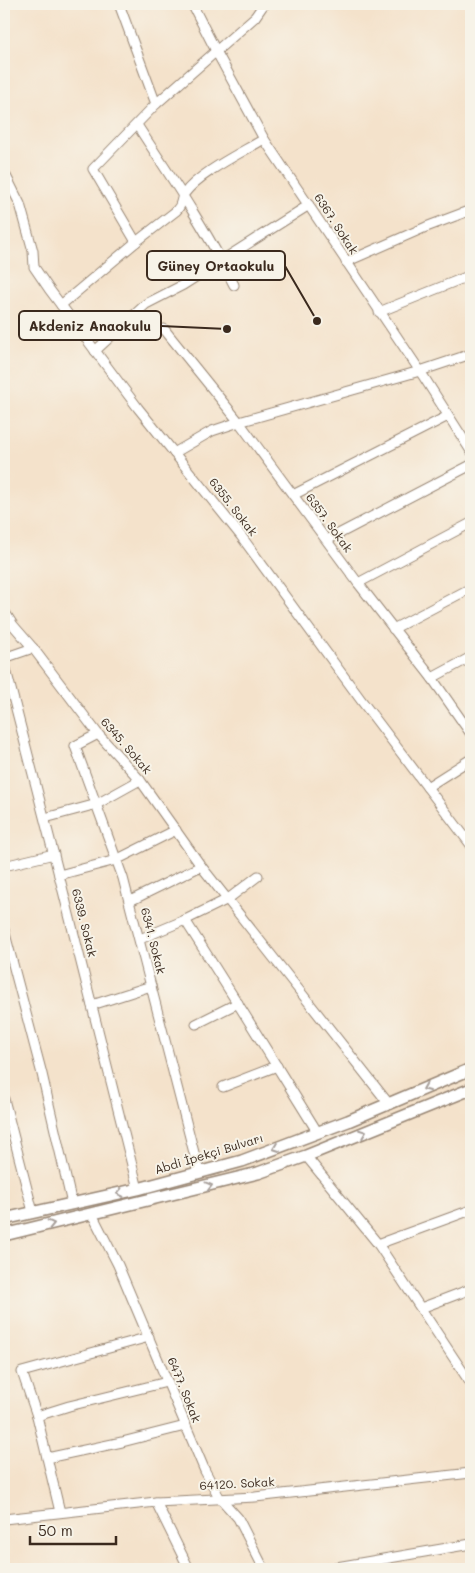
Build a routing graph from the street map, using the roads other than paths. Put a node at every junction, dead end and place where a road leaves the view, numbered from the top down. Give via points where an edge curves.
1 (119, 4) edge
2 (192, 4) edge
3 (264, 4) edge
4 (216, 51) junction
5 (156, 104) junction
6 (137, 125) junction
7 (264, 139) junction
8 (4, 172) edge
9 (183, 195) junction
10 (309, 205) junction
11 (471, 210) edge
12 (136, 242) junction
13 (222, 261) junction
14 (346, 262) junction
15 (471, 275) edge
16 (234, 285) dead end
17 (61, 306) junction
18 (379, 312) junction
19 (164, 329) dead end
20 (95, 351) junction
21 (471, 354) edge
22 (420, 371) junction
23 (448, 416) junction
24 (239, 422) junction
25 (471, 451) edge
26 (174, 453) junction
27 (471, 465) edge
28 (293, 495) junction
29 (471, 523) edge
30 (326, 540) junction
31 (358, 583) junction
32 (471, 588) edge
33 (4, 611) edge
34 (393, 628) junction
35 (33, 648) junction
36 (471, 657) edge
37 (4, 658) edge
38 (4, 662) edge
39 (432, 678) junction
40 (98, 734) junction
41 (471, 734) edge
42 (471, 759) edge
43 (140, 780) junction
44 (427, 787) junction
45 (97, 804) junction
46 (45, 818) junction
47 (176, 830) junction
48 (471, 845) edge
49 (54, 854) junction
50 (116, 860) junction
51 (4, 866) edge
52 (201, 866) junction
53 (60, 875) junction
54 (258, 876) dead end
55 (228, 899) junction
56 (130, 901) junction
57 (185, 920) junction
58 (4, 930) edge
59 (140, 939) junction
60 (151, 986) junction
61 (238, 1003) junction
62 (92, 1005) junction
63 (196, 1024) dead end
64 (277, 1066) junction
65 (471, 1069) edge
66 (223, 1087) dead end
67 (471, 1090) edge
68 (4, 1099) edge
69 (389, 1104) junction
70 (318, 1133) junction
71 (306, 1156) junction
72 (199, 1172) junction
73 (138, 1189) junction
74 (72, 1204) junction
75 (471, 1210) edge
76 (33, 1212) junction
77 (92, 1214) junction
78 (4, 1219) edge
79 (4, 1235) edge
80 (378, 1244) junction
81 (471, 1289) edge
82 (421, 1308) junction
83 (148, 1337) junction
84 (467, 1368) edge
85 (167, 1382) junction
86 (471, 1384) edge
87 (37, 1416) junction
88 (185, 1426) junction
89 (47, 1458) junction
90 (471, 1473) edge
91 (220, 1497) junction
92 (156, 1502) junction
93 (60, 1512) junction
94 (4, 1519) edge
95 (471, 1544) edge
96 (189, 1569) edge
97 (264, 1569) edge
98 (325, 1569) edge

1 - 5 street
2 - 4 street, 6367. Sokak
3 - 4 street via 255,17
4 - 5 street
4 - 7 street, 6367. Sokak
5 - 6 street
6 - 9 street
6 - 12 street via 93,169
7 - 9 street via 204,176
7 - 10 street, 6367. Sokak
8 - 17 street, 6355. Sokak via 20,204 34,267
9 - 12 street via 181,206
9 - 13 street
10 - 13 street
10 - 14 street, 6367. Sokak
11 - 14 street via 426,226
12 - 17 street
13 - 16 street
13 - 20 street via 146,304
14 - 18 street, 6367. Sokak
15 - 18 street
17 - 20 street, 6355. Sokak
18 - 22 street, 6367. Sokak
19 - 24 street, 6357. Sokak
20 - 26 street, 6355. Sokak
21 - 22 street
22 - 23 street, 6367. Sokak
22 - 24 street
23 - 25 street, 6367. Sokak
23 - 28 street
24 - 26 street via 212,431
24 - 28 street, 6357. Sokak
26 - 44 street, 6355. Sokak via 241,536
27 - 30 street
28 - 30 street, 6357. Sokak
29 - 31 street
30 - 31 street, 6357. Sokak
31 - 34 street, 6357. Sokak
32 - 34 street
33 - 35 street, 6345. Sokak via 12,626
34 - 39 street, 6357. Sokak
35 - 37 street
35 - 40 street, 6345. Sokak
36 - 39 street
38 - 46 street, 6339. Sokak
39 - 41 street, 6357. Sokak
40 - 43 street, 6345. Sokak
40 - 45 street, 6341. Sokak via 75,746
42 - 44 street
43 - 45 street
43 - 47 street, 6345. Sokak
44 - 48 street, 6355. Sokak
45 - 46 street
45 - 50 street, 6341. Sokak
46 - 49 street, 6339. Sokak
47 - 50 street
47 - 52 street, 6345. Sokak
49 - 51 street
49 - 53 street, 6339. Sokak
50 - 53 street
50 - 56 street, 6341. Sokak
52 - 55 street, 6345. Sokak
52 - 56 street
53 - 62 street, 6339. Sokak
54 - 55 street
55 - 57 street
55 - 69 street, 6345. Sokak
56 - 59 street, 6341. Sokak
57 - 59 street
57 - 61 street
58 - 74 street
59 - 60 street, 6341. Sokak
60 - 62 street
60 - 72 street, 6341. Sokak
61 - 63 street
61 - 64 street
62 - 73 street, 6339. Sokak
64 - 66 street
64 - 70 street
65 -> 69 street, Abdi İpekçi Bulvarı
71 -> 67 street
68 - 76 street
69 - 70 street, Abdi İpekçi Bulvarı
70 -> 72 street, Abdi İpekçi Bulvarı via 242,1161
77 -> 71 street via 258,1172
71 - 80 street
72 - 73 street, Abdi İpekçi Bulvarı
73 -> 74 street, Abdi İpekçi Bulvarı
74 - 76 street, Abdi İpekçi Bulvarı
75 - 80 street
76 - 78 street, Abdi İpekçi Bulvarı
79 -> 77 street
77 - 83 street, 6477. Sokak via 118,1264
80 - 82 street
81 - 82 street
82 - 84 street
83 - 85 street, 6477. Sokak
83 - 87 street via 22,1372
84 - 86 street
85 - 87 street
85 - 88 street, 6477. Sokak
87 - 89 street
88 - 89 street
88 - 91 street, 6477. Sokak
89 - 93 street
90 - 91 street, 64120. Sokak via 255,1497
91 - 92 street, 64120. Sokak
91 - 97 street, 6477. Sokak via 238,1518
92 - 93 street, 64120. Sokak
92 - 96 street
93 - 94 street, 64120. Sokak
95 - 98 street

